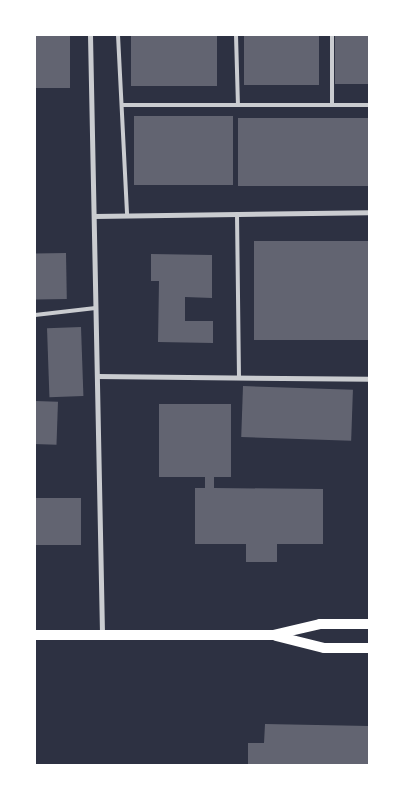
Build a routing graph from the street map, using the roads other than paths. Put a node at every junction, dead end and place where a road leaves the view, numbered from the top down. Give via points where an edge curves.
1 (90, 35) edge
2 (118, 35) edge
3 (236, 35) edge
4 (332, 35) edge
5 (122, 105) junction
6 (238, 105) junction
7 (332, 105) junction
8 (369, 105) edge
9 (369, 212) edge
10 (237, 214) junction
11 (94, 216) junction
12 (127, 216) junction
13 (96, 308) junction
14 (35, 315) edge
15 (97, 376) junction
16 (239, 378) junction
17 (369, 379) edge
18 (369, 624) edge
19 (35, 635) edge
20 (102, 635) junction
21 (273, 635) junction
22 (369, 648) edge

1 - 11 street
2 - 5 lane
3 - 6 lane
4 - 7 lane
5 - 6 lane
5 - 12 lane
6 - 7 lane
7 - 8 lane
9 - 10 street
10 - 12 street
10 - 16 lane
11 - 12 street
11 - 13 street
13 - 14 lane
13 - 15 street
15 - 16 street
15 - 20 street
16 - 17 street
18 - 21 main road via 320,624
19 - 20 main road
20 - 21 main road
21 - 22 main road via 324,648

